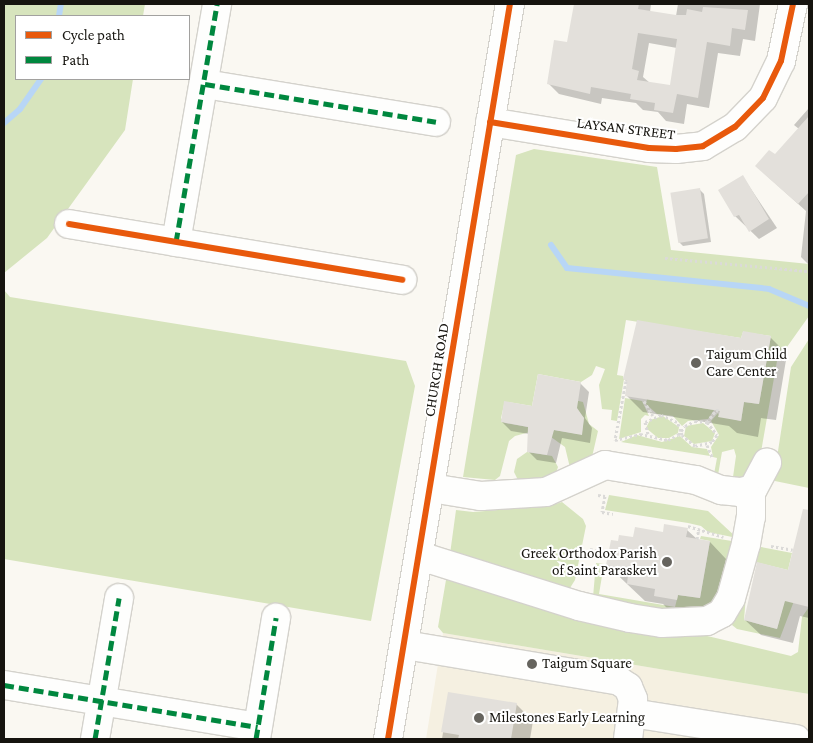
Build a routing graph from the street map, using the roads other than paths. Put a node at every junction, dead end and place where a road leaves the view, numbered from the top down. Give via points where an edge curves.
1 (218, 4) edge
2 (510, 4) edge
3 (793, 4) edge
4 (205, 84) junction
5 (436, 122) dead end
6 (490, 122) junction
7 (69, 224) dead end
8 (176, 242) junction
9 (402, 280) dead end
10 (767, 463) dead end
11 (431, 488) junction
12 (741, 492) junction
13 (420, 556) junction
14 (119, 598) dead end
15 (276, 618) dead end
16 (404, 645) junction
17 (4, 685) edge
18 (102, 701) junction
19 (632, 712) junction
20 (257, 733) edge
21 (95, 739) edge
22 (388, 739) edge
23 (628, 739) edge
24 (796, 739) edge

1 - 4 street
2 - 6 street, CHURCH ROAD
3 - 6 street, LAYSAN STREET via 781,61 763,98 735,127 703,146 649,148
4 - 5 street
4 - 8 street
6 - 11 street, CHURCH ROAD
7 - 8 street
8 - 9 street
10 - 12 street via 753,489
11 - 12 street via 481,496 546,492 604,465 696,480 721,490
11 - 13 street, CHURCH ROAD
12 - 13 street via 751,498 752,517 732,598 722,613 707,621 662,623 630,618 580,606
13 - 16 street, CHURCH ROAD
14 - 18 street
15 - 20 street
16 - 19 street via 620,681 631,692
16 - 22 street, CHURCH ROAD
17 - 18 street
18 - 20 street
18 - 21 street
19 - 23 street
19 - 24 street

